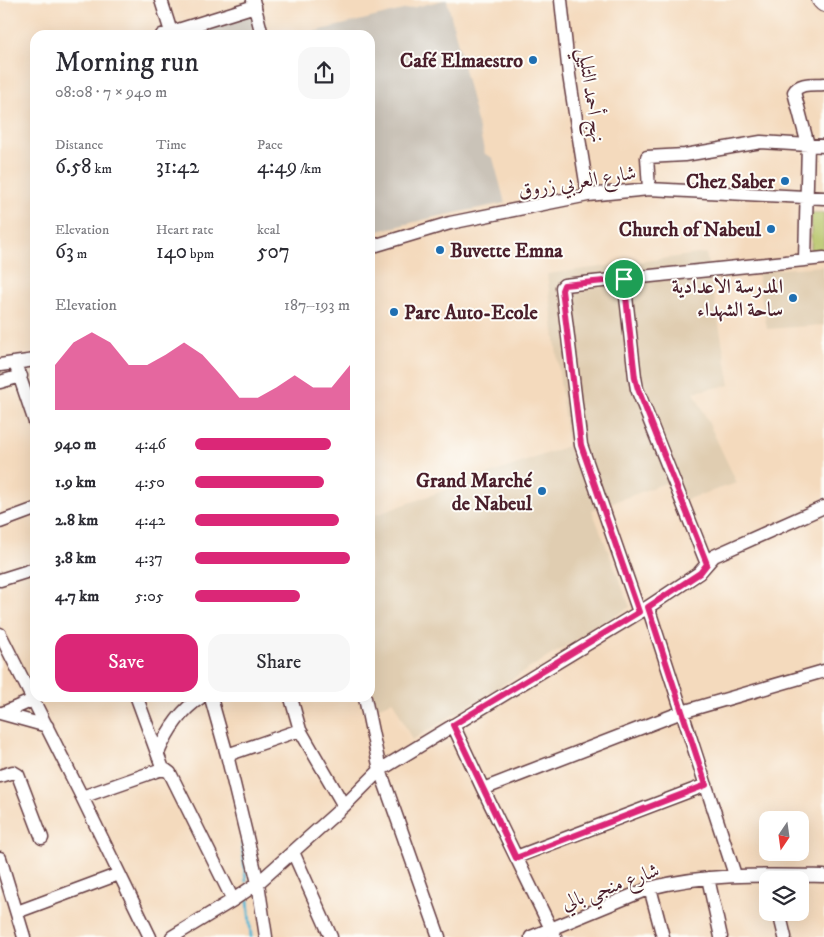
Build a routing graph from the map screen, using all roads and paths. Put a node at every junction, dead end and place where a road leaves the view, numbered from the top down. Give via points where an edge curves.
1 (161, 0) edge
2 (561, 0) edge
3 (821, 0) edge
4 (254, 3) edge
5 (824, 3) edge
6 (166, 30) edge
7 (178, 30) edge
8 (261, 30) edge
9 (824, 84) edge
10 (808, 145) junction
11 (824, 146) edge
12 (650, 189) junction
13 (588, 195) junction
14 (807, 197) junction
15 (824, 198) edge
16 (375, 246) edge
17 (824, 258) edge
18 (805, 259) junction
19 (624, 279) junction
20 (30, 361) edge
21 (15, 363) junction
22 (0, 364) edge
23 (20, 376) junction
24 (0, 382) edge
25 (30, 407) edge
26 (824, 507) edge
27 (30, 511) edge
28 (0, 522) edge
29 (707, 564) junction
30 (30, 574) edge
31 (0, 580) edge
32 (644, 609) junction
33 (0, 634) edge
34 (824, 671) edge
35 (30, 689) edge
36 (30, 692) edge
37 (36, 702) edge
38 (139, 702) edge
39 (195, 702) edge
40 (212, 702) edge
41 (292, 702) edge
42 (365, 702) edge
43 (682, 712) junction
44 (1, 713) edge
45 (453, 725) junction
46 (47, 726) junction
47 (300, 730) junction
48 (158, 753) junction
49 (227, 755) junction
50 (163, 769) junction
51 (380, 770) junction
52 (0, 776) edge
53 (706, 785) junction
54 (482, 790) junction
55 (82, 796) junction
56 (344, 806) junction
57 (42, 838) dead end
58 (293, 852) junction
59 (0, 858) edge
60 (516, 858) junction
61 (119, 874) junction
62 (735, 875) junction
63 (759, 876) edge
64 (809, 876) edge
65 (824, 876) edge
66 (708, 878) junction
67 (258, 883) junction
68 (650, 888) junction
69 (6, 898) edge
70 (233, 900) junction
71 (17, 912) junction
72 (782, 921) edge
73 (553, 932) edge
74 (24, 937) edge
75 (150, 937) edge
76 (172, 937) edge
77 (266, 937) edge
78 (331, 937) edge
79 (439, 937) edge
80 (531, 937) edge
81 (663, 937) edge
82 (720, 937) edge
83 (785, 937) edge

1 - 6 street
2 - 13 street, نهج أحمد التليلي
3 - 5 street
4 - 7 street
4 - 8 street
9 - 10 street via 798,86 794,92
10 - 11 street
10 - 12 street via 761,142 647,158
10 - 14 street
12 - 13 street, شارع العربي زروق
12 - 14 street, شارع العربي زروق
13 - 16 street, شارع العربي زروق via 450,223
14 - 15 street, شارع العربي زروق
14 - 18 street
17 - 18 street
18 - 19 street
19 - 29 street via 638,389
19 - 32 street via 564,285 562,290 581,445
20 - 21 street
21 - 22 street
21 - 23 street
23 - 24 street
23 - 25 street
26 - 29 street via 714,556
27 - 28 street
29 - 32 street via 700,573
30 - 31 street
32 - 43 street
32 - 45 street
33 - 35 street
34 - 43 street
36 - 44 street
37 - 46 street
38 - 48 street
39 - 48 street via 167,732
40 - 49 street
41 - 47 street
42 - 51 street
43 - 53 street
43 - 54 street
44 - 46 street
45 - 51 street
45 - 54 street
46 - 55 street
47 - 49 street
47 - 56 street
48 - 50 street
49 - 67 street
50 - 55 street
50 - 70 street via 170,773
51 - 56 street
51 - 79 street
52 - 57 street via 13,772 18,775
53 - 60 street
53 - 62 street
54 - 60 street
55 - 61 street
56 - 58 street
58 - 67 street
58 - 78 street
59 - 69 street
60 - 73 street
61 - 71 street
61 - 75 street
62 - 63 street, شارع منجي بالي
62 - 66 street, شارع منجي بالي
64 - 65 street, شارع منجي بالي
66 - 68 street, شارع منجي بالي
66 - 82 street
67 - 70 street
67 - 77 street
68 - 73 street, شارع منجي بالي
68 - 81 street
69 - 71 street
70 - 76 street
71 - 74 street
72 - 83 street
73 - 80 street, شارع منجي بالي

